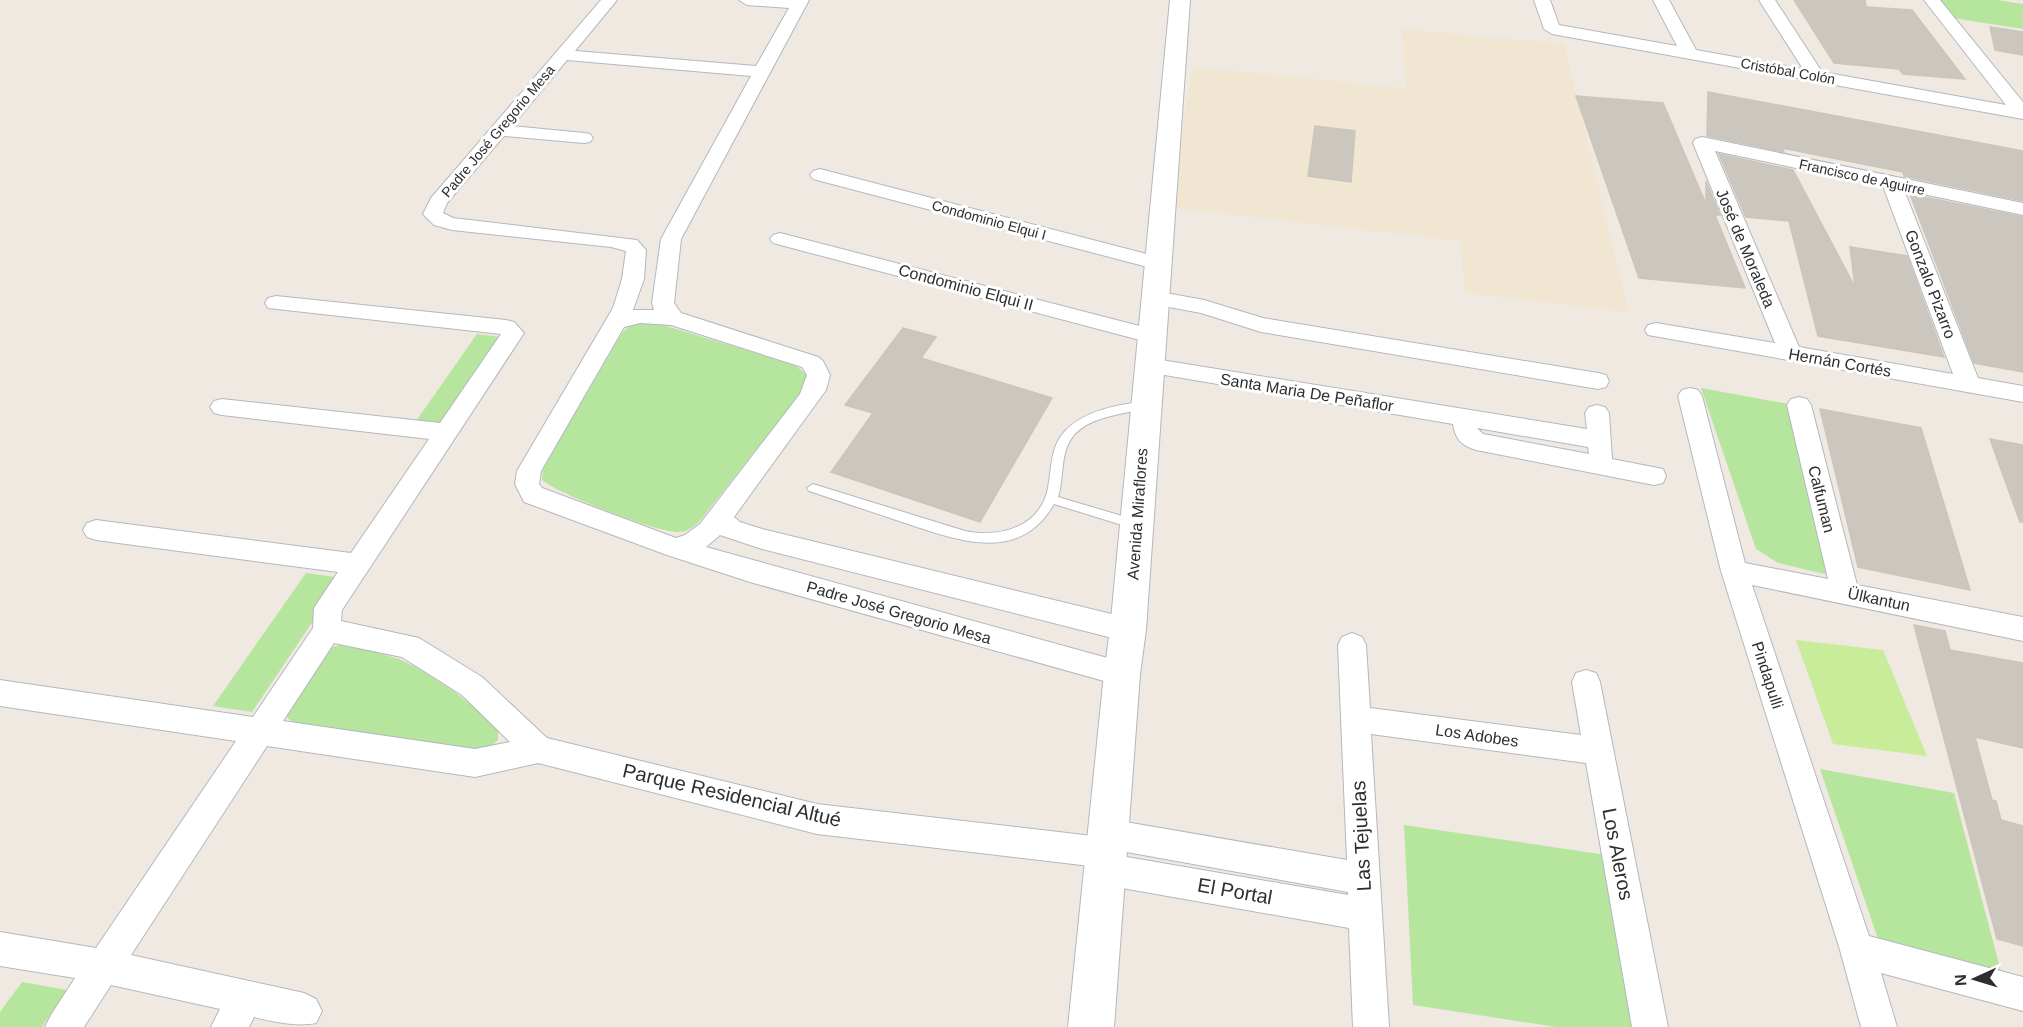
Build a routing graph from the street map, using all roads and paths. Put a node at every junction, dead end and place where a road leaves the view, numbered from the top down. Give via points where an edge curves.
1 (609, 0) edge
2 (747, 0) edge
3 (1180, 0) edge
4 (1542, 0) edge
5 (1661, 0) edge
6 (1767, 0) edge
7 (1932, 0) edge
8 (800, 2) edge
9 (1689, 53) junction
10 (563, 55) junction
11 (761, 72) junction
12 (1816, 76) junction
13 (2022, 113) edge
14 (500, 130) junction
15 (584, 138) dead end
16 (1702, 143) joint
17 (820, 176) dead end
18 (1892, 184) junction
19 (2023, 209) edge
20 (671, 239) junction
21 (780, 239) dead end
22 (636, 249) junction
23 (1159, 264) junction
24 (1155, 298) junction
25 (276, 303) dead end
26 (674, 318) junction
27 (618, 321) junction
28 (1656, 330) dead end
29 (1150, 351) junction
30 (1790, 353) junction
31 (1598, 381) dead end
32 (1969, 385) junction
33 (2023, 394) edge
34 (1690, 396) dead end
35 (1146, 405) junction
36 (1799, 405) dead end
37 (222, 407) dead end
38 (1597, 413) dead end
39 (1464, 418) junction
40 (447, 432) junction
41 (1600, 440) junction
42 (1602, 466) junction
43 (1654, 476) dead end
44 (813, 488) dead end
45 (1051, 499) junction
46 (719, 519) junction
47 (1136, 524) junction
48 (96, 530) dead end
49 (676, 548) junction
50 (357, 564) junction
51 (1734, 571) junction
52 (1845, 592) junction
53 (2023, 629) edge
54 (327, 630) junction
55 (1128, 630) junction
56 (1352, 645) dead end
57 (1122, 674) junction
58 (1586, 682) dead end
59 (0, 693) edge
60 (1356, 718) junction
61 (259, 732) junction
62 (538, 749) junction
63 (1599, 751) junction
64 (1106, 852) junction
65 (1364, 879) junction
66 (1365, 914) junction
67 (0, 949) edge
68 (1857, 950) junction
69 (104, 966) junction
70 (2023, 994) edge
71 (246, 998) junction
72 (304, 1011) dead end
73 (63, 1027) edge
74 (229, 1027) edge
75 (1091, 1027) edge
76 (1371, 1027) edge
77 (1650, 1027) edge
78 (1879, 1027) edge

1 - 10 street, Padre José Gregorio Mesa
2 - 8 street
3 - 23 main road, Avenida Miraflores
4 - 9 street, Cristóbal Colón via 1552,29
5 - 9 street
6 - 12 street
7 - 13 street
8 - 11 street
9 - 12 street, Cristóbal Colón
10 - 11 street, Padre José Gregorio Mesa
10 - 14 street, Padre José Gregorio Mesa
11 - 20 street
12 - 13 street, Cristóbal Colón
14 - 15 street
14 - 22 street, Padre José Gregorio Mesa via 438,202 434,217 452,224 630,244
16 - 18 street, Francisco de Aguirre
16 - 30 street, José de Moraleda
17 - 23 street, Condominio Elqui I
18 - 19 street, Francisco de Aguirre
18 - 32 street, Gonzalo Pizarro
20 - 22 street
20 - 26 street via 663,303
21 - 29 street, Condominio Elqui II
22 - 27 street, Padre José Gregorio Mesa via 633,279
23 - 24 main road, Avenida Miraflores
24 - 29 main road, Avenida Miraflores
24 - 31 street via 1204,307 1261,325
25 - 40 street via 506,327 513,333
26 - 27 street via 640,316
26 - 46 street via 803,359 815,365 819,373 815,390
27 - 49 street, Padre José Gregorio Mesa via 529,471 527,484 533,495
28 - 30 street, Hernán Cortés
29 - 35 main road, Avenida Miraflores
29 - 39 street, Santa Maria De Peñaflor
30 - 32 street, Hernán Cortés
32 - 33 street, Hernán Cortés
34 - 51 street, Pindapulli
35 - 45 lane via 1113,410 1068,434 1060,451
35 - 47 main road, Avenida Miraflores
36 - 52 street, Calfuman
37 - 40 street
38 - 41 street
39 - 41 street, Santa Maria De Peñaflor
39 - 42 street via 1466,432 1476,441
40 - 50 street
41 - 42 street
42 - 43 street
44 - 45 lane via 957,535 986,539 1023,530
45 - 47 lane
46 - 49 street via 698,540
46 - 55 street, Padre José Gregorio Mesa via 731,529 762,539
47 - 55 main road, Avenida Miraflores
48 - 50 street
49 - 57 street, Padre José Gregorio Mesa
50 - 54 street via 328,608
51 - 52 street, Ülkantun
51 - 68 street, Pindapulli
52 - 53 street, Ülkantun
54 - 61 street
54 - 62 street via 409,646 471,686
55 - 57 main road, Avenida Miraflores
56 - 60 street, Las Tejuelas
57 - 64 main road, Avenida Miraflores
58 - 63 street, Los Aleros
59 - 61 street
60 - 63 street, Los Adobes
60 - 65 street, Las Tejuelas
61 - 62 street via 475,763
61 - 69 street
62 - 64 street, Parque Residencial Altué via 817,819
63 - 77 street, Los Aleros
64 - 65 street, El Portal
64 - 66 street, El Portal
64 - 75 main road, Avenida Miraflores
65 - 66 street, Las Tejuelas
66 - 76 street, Las Tejuelas
67 - 69 street
68 - 70 street
68 - 78 street, Pindapulli
69 - 71 street
69 - 73 street
71 - 72 street
71 - 74 street

